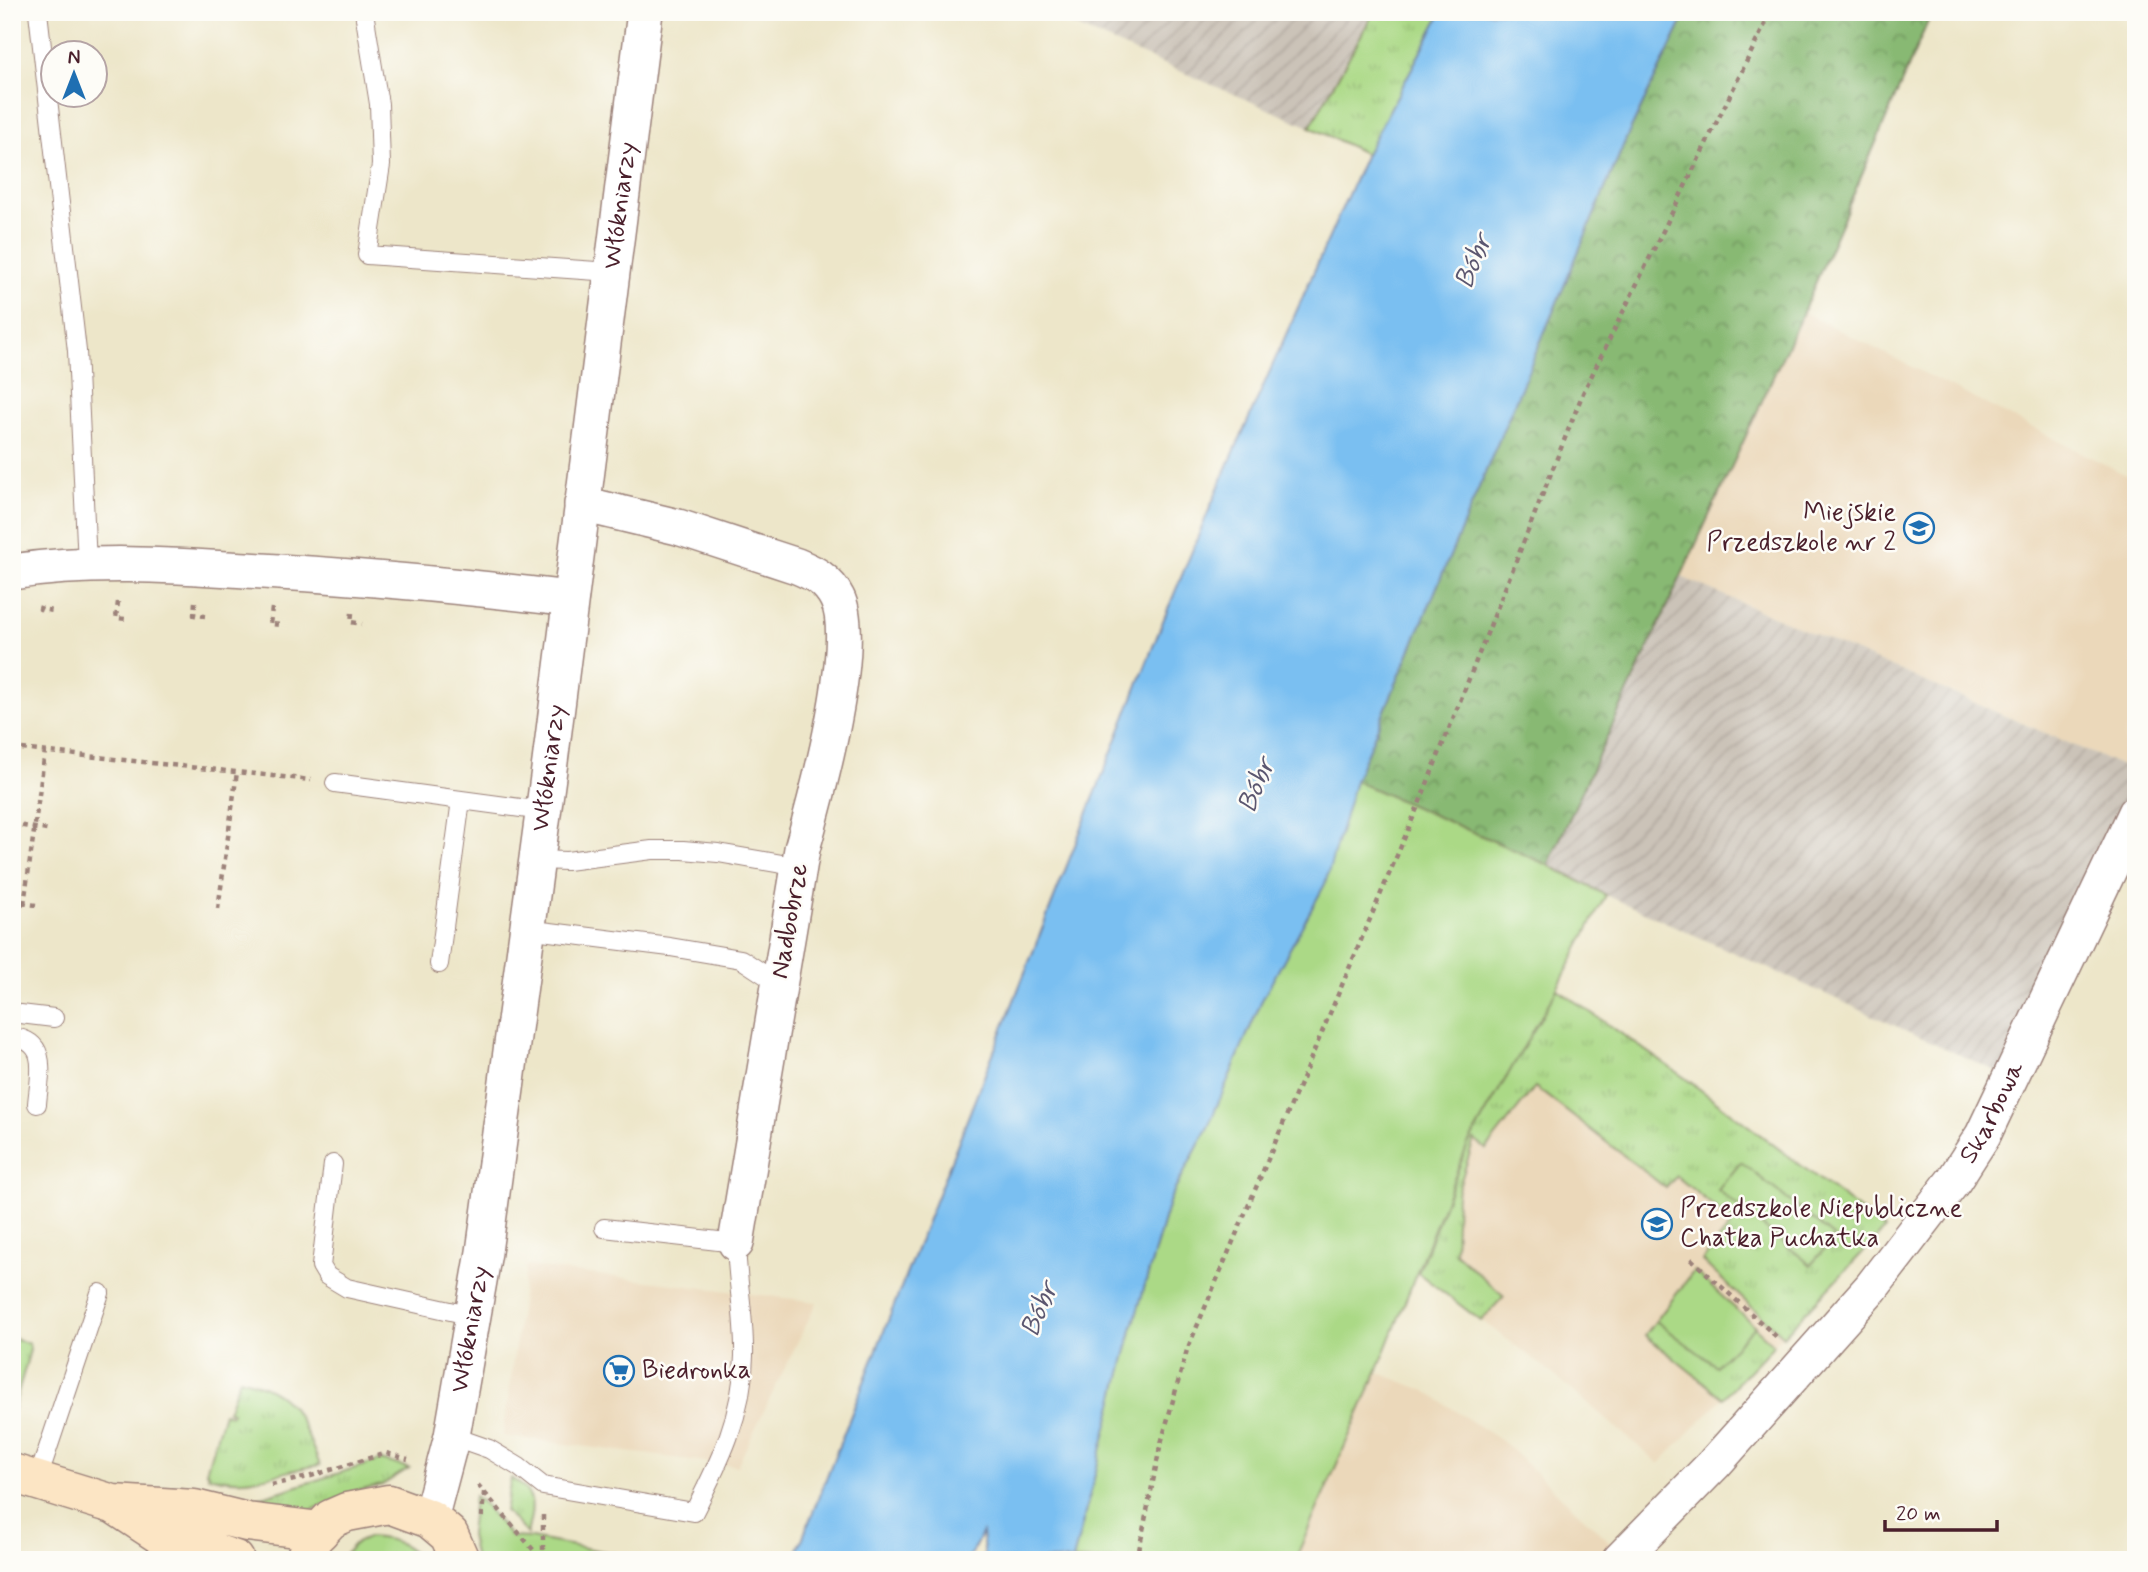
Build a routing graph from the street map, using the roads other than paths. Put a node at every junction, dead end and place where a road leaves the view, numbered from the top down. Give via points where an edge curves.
1 (38, 12) edge
2 (364, 12) edge
3 (645, 12) edge
4 (611, 272) junction
5 (582, 504) junction
6 (87, 564) junction
7 (12, 572) edge
8 (570, 599) junction
9 (335, 783) road end
10 (461, 800) junction
11 (543, 811) junction
12 (2136, 813) edge
13 (536, 860) junction
14 (799, 867) junction
15 (527, 929) junction
16 (439, 964) dead end
17 (779, 984) junction
18 (12, 1013) edge
19 (54, 1018) dead end
20 (12, 1037) edge
21 (37, 1104) dead end
22 (333, 1164) dead end
23 (604, 1228) dead end
24 (736, 1243) junction
25 (100, 1293) dead end
26 (473, 1316) junction
27 (452, 1436) junction
28 (25, 1477) edge
29 (113, 1504) junction
30 (430, 1519) junction
31 (312, 1545) edge
32 (228, 1558) edge
33 (460, 1560) edge
34 (1620, 1560) edge

1 - 6 lane via 77,351
2 - 4 lane via 379,104 381,166 367,255
3 - 4 street, Włókniarzy
4 - 5 street, Włókniarzy
5 - 8 street, Włókniarzy
5 - 14 street, Nadbobrze via 678,527 797,566 828,583 838,599 845,637 839,685
6 - 7 street
6 - 8 street via 328,574
8 - 11 street, Włókniarzy
9 - 10 lane
10 - 11 lane
10 - 16 lane
11 - 13 street, Włókniarzy
12 - 34 street, Skarbowa via 1983,1135 1954,1180 1871,1288 1714,1464
13 - 14 lane via 683,850
13 - 15 street, Włókniarzy
14 - 17 street, Nadbobrze
15 - 17 lane via 741,959
15 - 26 street, Włókniarzy
17 - 24 street, Nadbobrze
18 - 19 lane
20 - 21 lane via 37,1047
22 - 26 lane via 321,1266 327,1276 347,1288
23 - 24 lane
24 - 27 lane, Nadbobrze via 743,1384 723,1454 694,1512 543,1486 489,1449
25 - 28 lane
26 - 27 street, Włókniarzy
27 - 30 street, Włókniarzy
28 - 29 street
29 - 31 street via 194,1509
29 - 32 street via 159,1534
30 - 31 street via 388,1504 347,1512 331,1519
30 - 33 street via 449,1535

